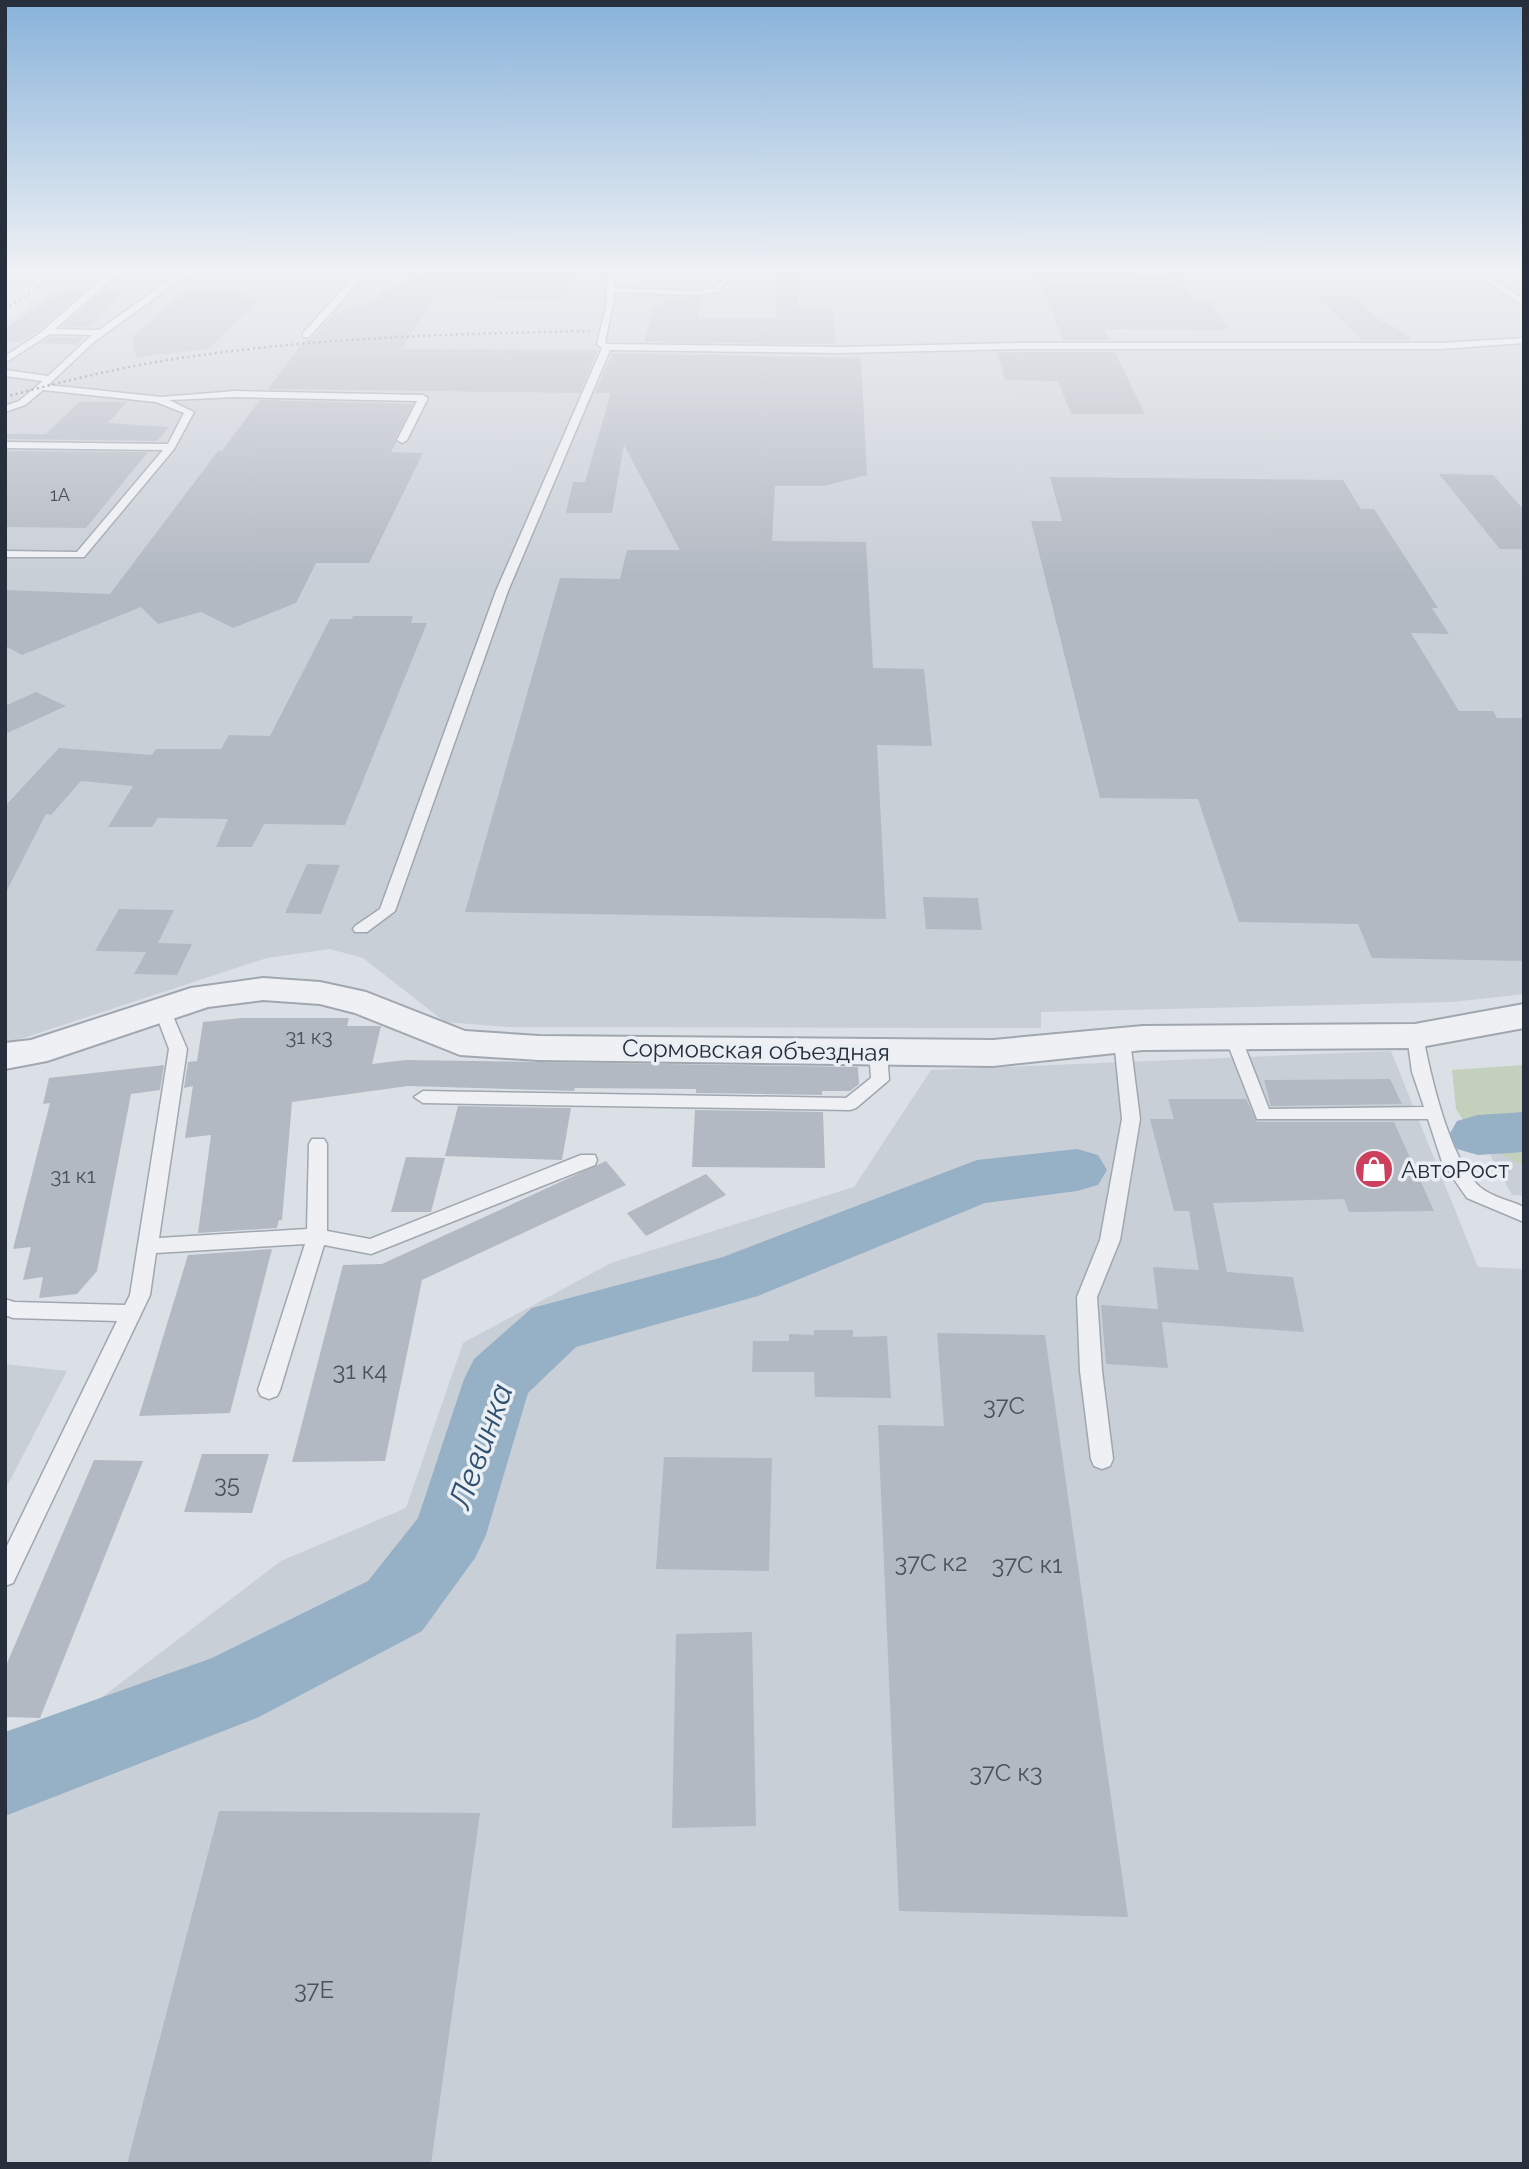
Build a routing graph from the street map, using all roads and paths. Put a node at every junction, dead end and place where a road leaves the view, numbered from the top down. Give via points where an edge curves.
1 (58, 372) edge
2 (596, 372) edge
3 (5, 373) edge
4 (50, 379) junction
5 (41, 387) junction
6 (158, 399) junction
7 (5, 409) edge
8 (402, 440) dead end
9 (5, 445) edge
10 (171, 447) junction
11 (5, 554) edge
12 (361, 929) dead end
13 (162, 1009) junction
14 (1524, 1016) edge
15 (1415, 1036) junction
16 (1233, 1037) junction
17 (1122, 1040) junction
18 (878, 1051) junction
19 (5, 1056) edge
20 (423, 1097) dead end
21 (1435, 1113) junction
22 (318, 1144) dead end
23 (588, 1160) dead end
24 (1524, 1215) edge
25 (317, 1236) junction
26 (148, 1246) junction
27 (5, 1307) edge
28 (131, 1313) junction
29 (270, 1390) dead end
30 (1102, 1459) dead end
31 (5, 1575) edge

1 - 4 lane
2 - 12 lane via 502,591 387,911
3 - 4 lane
4 - 5 lane
5 - 6 lane
5 - 7 lane via 22,403
6 - 8 lane via 236,394 423,398
6 - 10 lane via 189,412
9 - 10 lane
10 - 11 lane via 80,555
13 - 18 street, Сормовская объездная via 204,996 263,989 320,993 366,1004 460,1043
13 - 19 street, Сормовская объездная via 34,1052
13 - 26 lane via 178,1049
14 - 15 street, Сормовская объездная
15 - 16 street, Сормовская объездная
15 - 21 lane
16 - 17 street, Сормовская объездная
16 - 21 lane via 1263,1115
17 - 18 street, Сормовская объездная via 993,1053
17 - 30 lane via 1131,1119 1110,1240 1087,1297
18 - 20 lane via 880,1080 850,1104
21 - 24 lane via 1451,1162 1474,1193
22 - 25 lane
23 - 25 lane via 371,1247
25 - 26 lane
25 - 29 lane
26 - 28 lane via 140,1295
27 - 28 lane
28 - 31 lane

